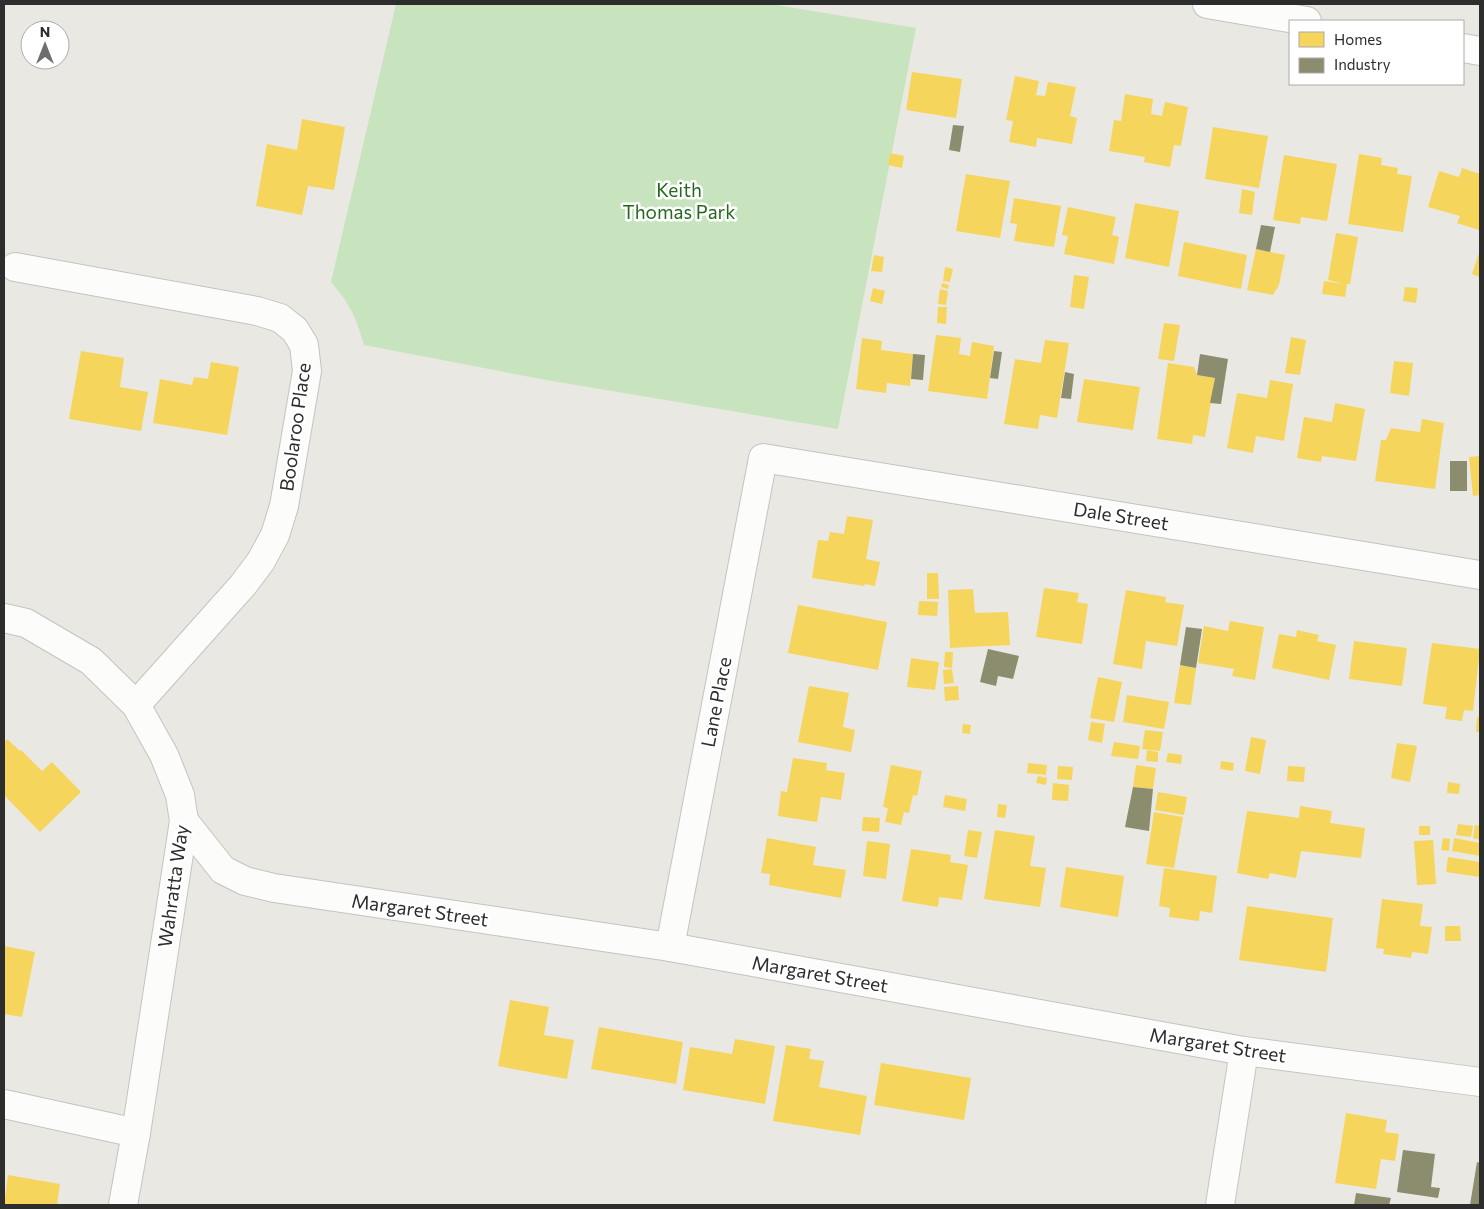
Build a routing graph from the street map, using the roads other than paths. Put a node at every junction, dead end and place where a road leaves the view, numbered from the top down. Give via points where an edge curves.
1 (1207, 4) edge
2 (1301, 20) edge
3 (1464, 48) edge
4 (1480, 51) edge
5 (15, 267) dead end
6 (763, 458) joint
7 (1480, 575) edge
8 (4, 618) edge
9 (136, 705) junction
10 (184, 821) junction
11 (670, 947) junction
12 (1244, 1050) junction
13 (1480, 1082) edge
14 (4, 1104) edge
15 (136, 1133) junction
16 (122, 1205) edge
17 (1220, 1205) edge

1 - 2 street
3 - 4 street
5 - 9 street, Boolaroo Place via 257,311 280,318 295,330 304,345 306,370 284,506 275,535 244,585
6 - 7 street, Dale Street
6 - 11 street, Lane Place
8 - 9 street, Wahratta Way via 26,624 91,661
9 - 10 street, Wahratta Way via 164,755 180,795
10 - 11 street, Margaret Street via 223,870 245,881
10 - 15 street, Wahratta Way
11 - 12 street, Margaret Street
12 - 13 street, Margaret Street
12 - 17 street
14 - 15 street
15 - 16 street, Wahratta Way

